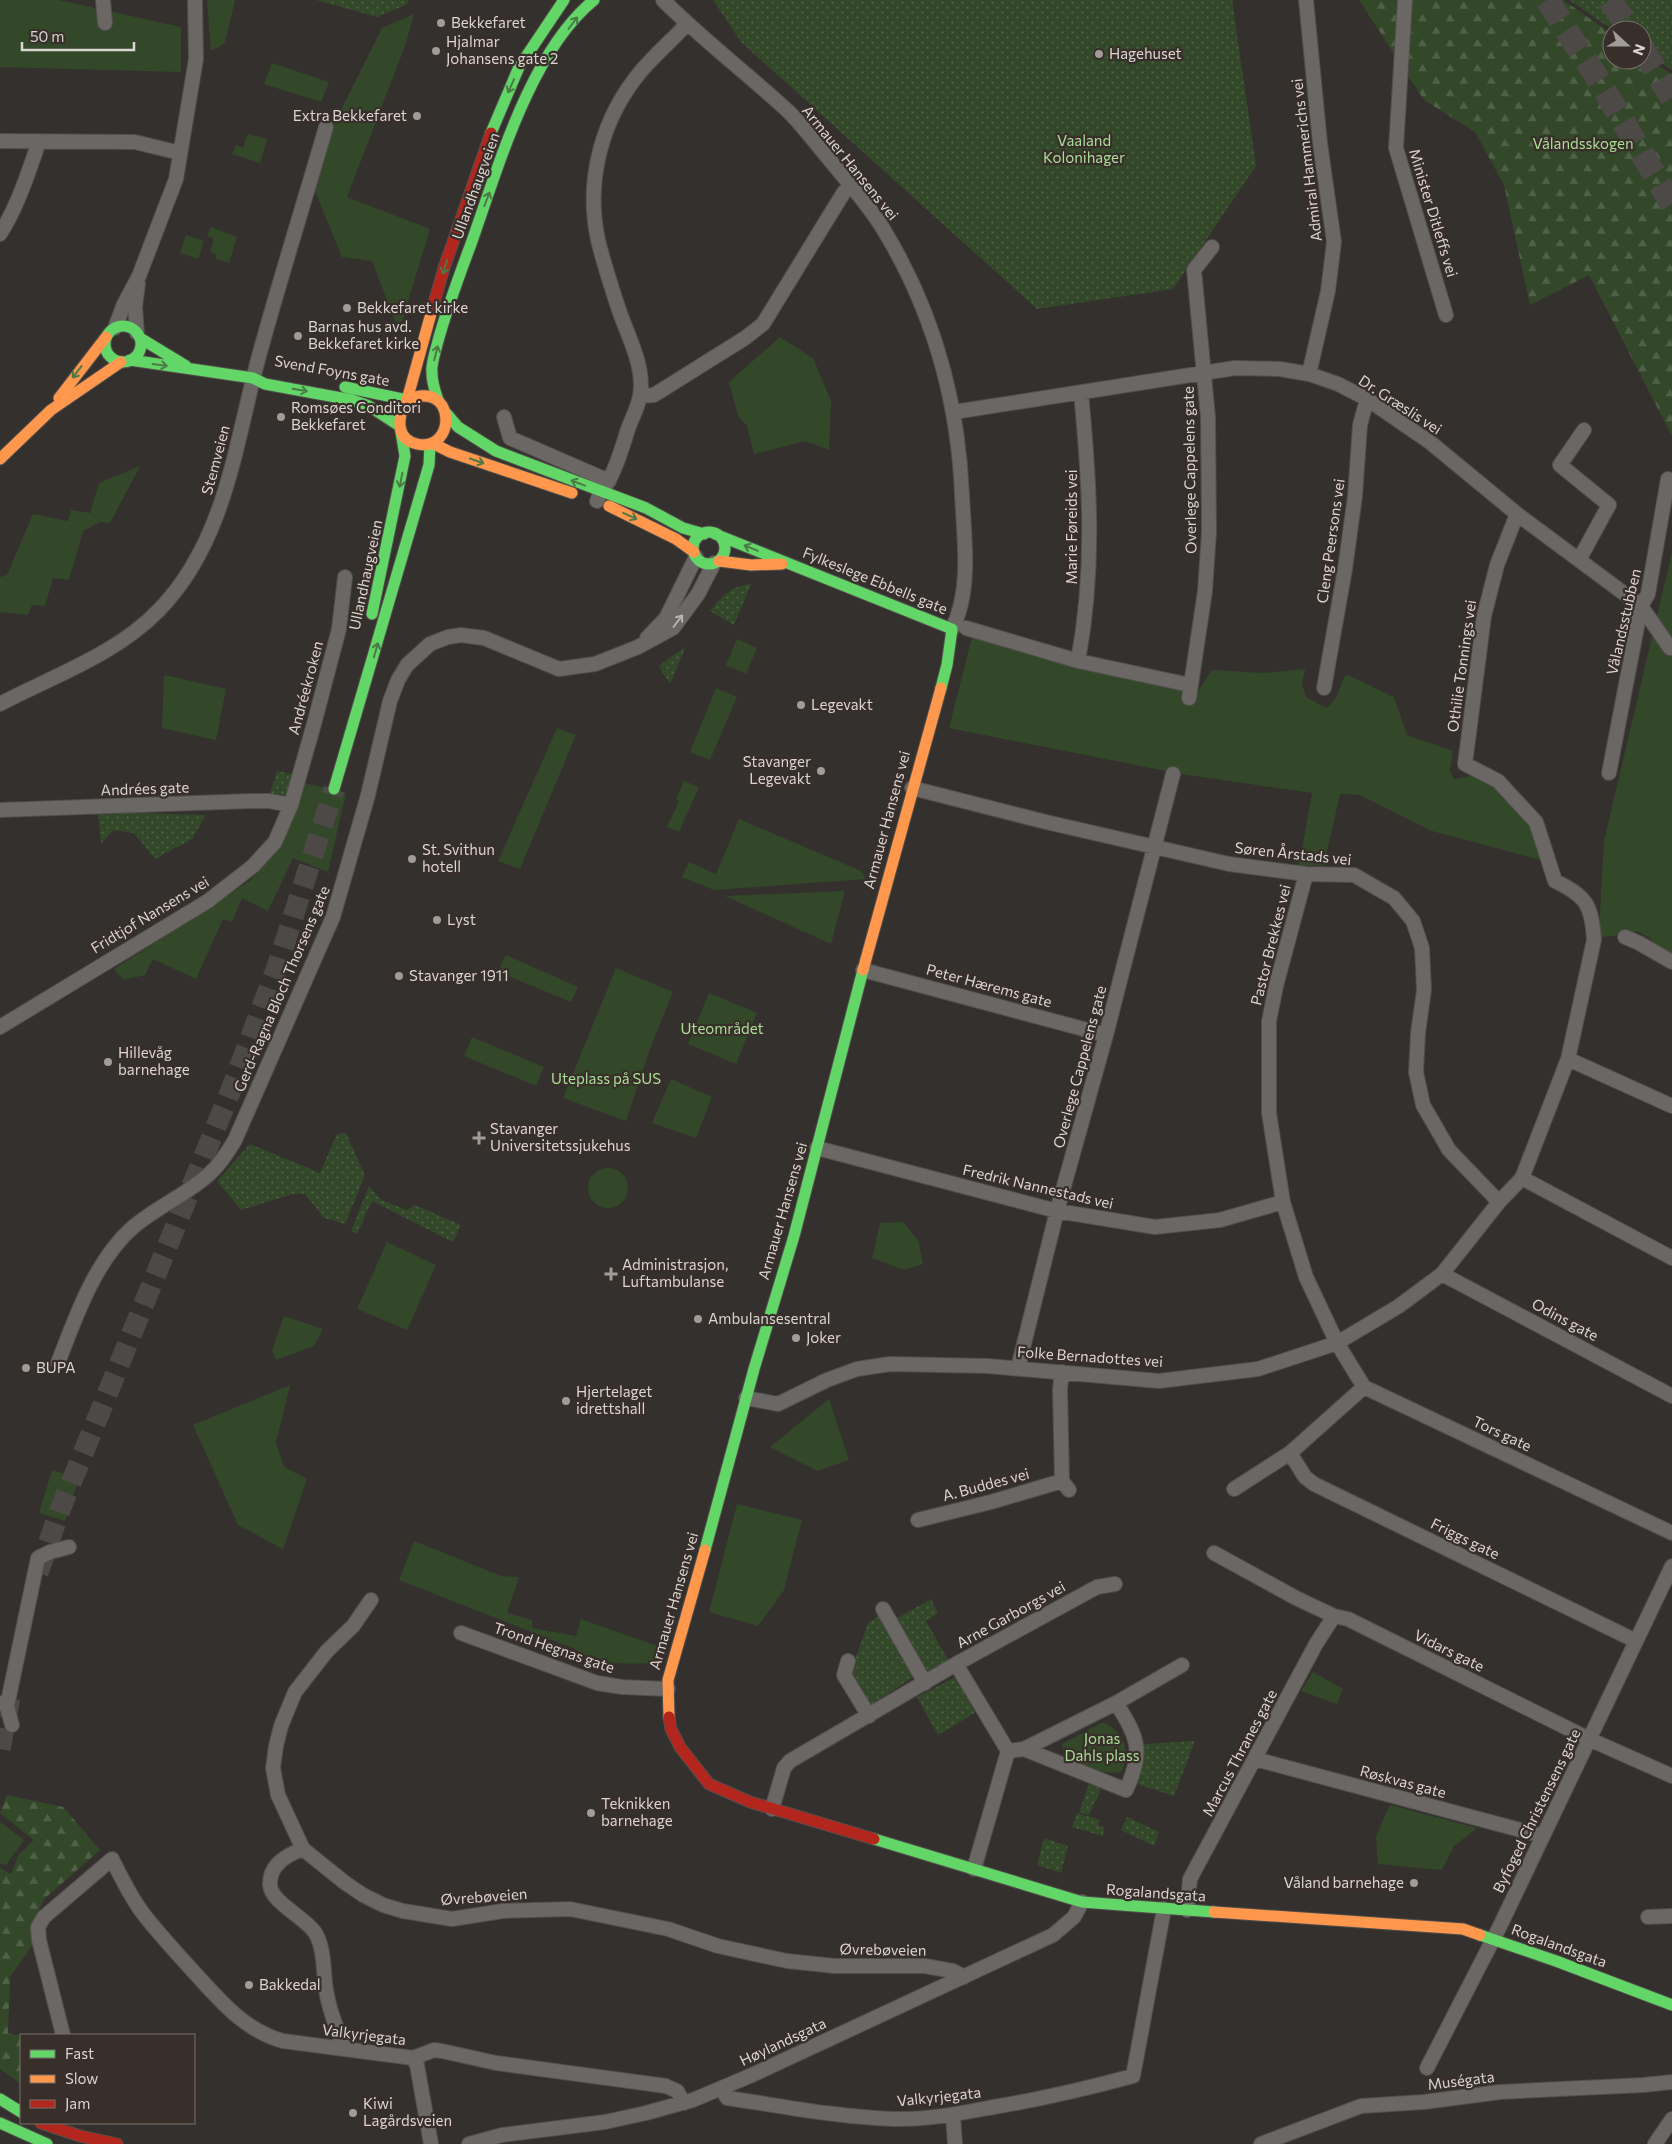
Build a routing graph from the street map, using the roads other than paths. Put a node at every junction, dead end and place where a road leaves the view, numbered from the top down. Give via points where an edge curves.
1 (103, 0) edge
2 (195, 0) edge
3 (564, 0) edge
4 (594, 0) edge
5 (663, 0) edge
6 (1306, 0) edge
7 (1404, 0) edge
8 (105, 23) dead end
9 (687, 24) junction
10 (326, 127) dead end
11 (0, 141) edge
12 (39, 142) junction
13 (180, 153) junction
14 (851, 186) junction
15 (0, 234) edge
16 (1212, 247) dead end
17 (139, 276) junction
18 (1446, 315) dead end
19 (110, 332) junction
20 (138, 336) junction
21 (126, 361) junction
22 (189, 368) junction
23 (1204, 373) junction
24 (1309, 374) junction
25 (253, 378) junction
26 (1081, 393) junction
27 (640, 396) junction
28 (1367, 399) junction
29 (407, 400) junction
30 (438, 400) junction
31 (51, 410) junction
32 (954, 412) junction
33 (447, 414) junction
34 (504, 417) dead end
35 (399, 429) junction
36 (1584, 430) dead end
37 (431, 443) junction
38 (0, 459) edge
39 (1668, 479) dead end
40 (602, 491) junction
41 (1517, 514) junction
42 (709, 534) junction
43 (695, 554) junction
44 (1579, 560) junction
45 (716, 562) junction
46 (787, 564) junction
47 (344, 577) dead end
48 (1641, 606) junction
49 (966, 628) dead end
50 (952, 629) junction
51 (638, 647) junction
52 (1670, 648) dead end
53 (1078, 661) junction
54 (1324, 688) dead end
55 (360, 696) junction
56 (0, 704) edge
57 (1610, 773) dead end
58 (1173, 774) dead end
59 (912, 788) junction
60 (334, 789) tunnel mouth
61 (1517, 801) joint
62 (291, 805) junction
63 (0, 810) edge
64 (1153, 847) junction
65 (1306, 874) junction
66 (1625, 937) dead end
67 (1672, 962) edge
68 (862, 970) junction
69 (0, 1027) edge
70 (1106, 1035) junction
71 (1568, 1058) junction
72 (1672, 1106) edge
73 (817, 1148) junction
74 (1522, 1178) junction
75 (1282, 1202) junction
76 (1499, 1202) junction
77 (1057, 1211) junction
78 (1672, 1258) edge
79 (1442, 1274) junction
80 (1337, 1343) junction
81 (58, 1363) dead end
82 (1018, 1368) junction
83 (1062, 1372) junction
84 (1364, 1387) junction
85 (1672, 1396) edge
86 (746, 1398) junction
87 (1290, 1453) junction
88 (1234, 1489) dead end
89 (918, 1520) dead end
90 (1672, 1532) edge
91 (69, 1547) dead end
92 (1214, 1553) dead end
93 (1672, 1566) edge
94 (1115, 1584) dead end
95 (371, 1600) dead end
96 (883, 1609) dead end
97 (1334, 1616) junction
98 (461, 1633) dead end
99 (1636, 1641) junction
100 (848, 1661) dead end
101 (956, 1664) junction
102 (1182, 1665) dead end
103 (925, 1682) junction
104 (668, 1689) junction
105 (1116, 1703) junction
106 (3, 1704) edge
107 (869, 1716) junction
108 (12, 1725) dead end
109 (671, 1729) joint
110 (1590, 1739) junction
111 (1024, 1749) junction
112 (1008, 1751) junction
113 (1255, 1760) junction
114 (1672, 1776) edge
115 (772, 1809) junction
116 (1543, 1836) junction
117 (303, 1849) junction
118 (974, 1869) junction
119 (1082, 1902) junction
120 (1164, 1908) junction
121 (1187, 1910) junction
122 (1672, 1916) edge
123 (1648, 1917) dead end
124 (1492, 1938) junction
125 (964, 1977) junction
126 (1672, 2005) edge
127 (63, 2034) edge
128 (345, 2048) junction
129 (413, 2058) junction
130 (1427, 2068) dead end
131 (1672, 2082) edge
132 (720, 2088) junction
133 (0, 2099) edge
134 (684, 2102) junction
135 (20, 2111) edge
136 (952, 2115) junction
137 (1672, 2119) edge
138 (0, 2123) edge
139 (44, 2124) edge
140 (46, 2144) edge
141 (117, 2144) edge
142 (431, 2144) edge
143 (469, 2144) edge
144 (954, 2144) edge
145 (1261, 2144) edge
146 (1655, 2144) edge

1 - 8 street
2 - 13 street via 196,59
3 -> 29 street, Ullandhaugveien via 520,67 495,122 444,268
30 -> 4 street, Ullandhaugveien via 432,382 432,366 445,314 516,120 553,48 583,9
5 - 9 street, Armauer Hansens vei
6 - 24 street, Admiral Hammerichs vei via 1320,143 1334,242 1328,291
7 - 18 street, Minister Ditleffs vei via 1396,148
9 - 14 street, Armauer Hansens vei via 791,115
9 - 27 street via 642,70 612,114 603,138 594,182 598,238 638,360
10 - 25 street, Stemveien
11 - 12 street
12 - 13 street via 135,142
12 - 15 street via 26,180
13 - 17 street via 176,179
14 - 27 street via 844,192 763,324 654,395
14 - 32 street, Armauer Hansens vei via 881,226 910,281 939,350
16 - 23 street, Overlege Cappelens gate via 1194,270
17 - 19 street
17 - 20 street
19 - 20 street via 127,326
19 - 21 street via 105,348 107,353 110,357
19 -> 31 street via 75,374
20 - 21 street via 141,344 138,354
20 - 22 street, Svend Foyns gate
21 -> 22 street, Svend Foyns gate
21 - 31 street
22 - 25 street, Svend Foyns gate
23 - 24 street, Dr. Græslis vei via 1235,368 1280,369
23 - 26 street, Dr. Græslis vei
23 - 53 street, Overlege Cappelens gate via 1209,532 1205,591 1190,691
24 - 28 street, Dr. Græslis vei
25 - 29 street, Svend Foyns gate via 267,374
25 -> 35 street, Svend Foyns gate via 265,384 352,400 369,406
25 - 56 street, Stemveien via 220,509 200,555 180,585 158,611 129,636
26 - 32 street, Dr. Græslis vei
26 - 53 street, Marie Føreids vei via 1088,468 1090,566
27 - 40 street
28 - 41 street, Dr. Græslis vei via 1431,443
28 - 54 street, Cleng Peersons vei via 1360,426 1345,569
29 - 30 street via 422,395
29 - 35 street via 400,408
30 - 33 street
31 - 38 street
32 - 50 street, Armauer Hansens vei via 961,465 964,540 962,596 959,615
33 - 37 street via 444,431
40 -> 33 street, Fylkeslege Ebbells gate via 496,451 458,427
34 - 40 street, Fylkeslege Ebbells gate via 510,438
35 - 37 street via 413,443
35 -> 55 street, Ullandhaugveien via 404,464 361,667
36 - 44 street via 1560,465 1609,505
37 -> 40 street, Fylkeslege Ebbells gate via 450,452
55 -> 37 street, Ullandhaugveien via 429,465
39 - 48 street, Vålandsstubben via 1648,594
40 - 42 street, Fylkeslege Ebbells gate via 646,508 683,528
40 -> 43 street, Fylkeslege Ebbells gate
41 - 44 street, Dr. Græslis vei
41 - 61 street, Othilie Tonnings vei via 1498,564 1484,616 1465,764 1498,781
42 - 43 street via 696,540
42 - 45 street via 723,541 722,556
46 -> 42 street, Fylkeslege Ebbells gate
43 - 45 street via 704,563
43 - 51 street, Gerd-Ragna Bloch Thorsens gate via 666,618
44 - 48 street, Dr. Græslis vei
45 - 46 street, Fylkeslege Ebbells gate
51 -> 45 street, Gerd-Ragna Bloch Thorsens gate via 673,628
46 - 50 street, Fylkeslege Ebbells gate
47 - 62 street, Andréekroken via 338,629
48 - 52 street, Dr. Græslis vei
48 - 57 street, Vålandsstubben
49 - 53 street
50 - 59 street, Armauer Hansens vei via 947,665
51 - 81 street, Gerd-Ragna Bloch Thorsens gate via 595,664 559,669 484,638 461,635 430,644 407,664 390,701 368,795 333,917 235,1140 222,1161 206,1177 148,1214 115,1245 77,1313
55 - 60 street, Ullandhaugveien
58 - 64 street, Overlege Cappelens gate
59 - 64 street, Søren Årstads vei
59 - 68 street, Armauer Hansens vei
61 - 71 street, Folke Bernadottes vei via 1536,822 1555,881 1586,901 1593,920 1594,940
62 - 63 street, Andrées gate via 251,801
62 - 69 street, Fridtjof Nansens vei via 275,842 259,861 231,884
64 - 65 street, Søren Årstads vei via 1229,864
64 - 70 street, Overlege Cappelens gate
65 - 75 street, Pastor Brekkes vei via 1270,1021 1268,1113
65 - 76 street, Søren Årstads vei via 1354,875 1394,898 1413,921 1422,948 1423,965 1424,990 1416,1072 1423,1105 1449,1150
66 - 67 street
68 - 70 street, Peter Hærems gate
68 - 73 street, Armauer Hansens vei
70 - 77 street, Overlege Cappelens gate
71 - 72 street
71 - 74 street, Folke Bernadottes vei
73 - 77 street, Fredrik Nannestads vei
73 - 86 street, Armauer Hansens vei
74 - 76 street, Folke Bernadottes vei
74 - 78 street
75 - 77 street, Fredrik Nannestads vei via 1220,1220 1155,1227
75 - 80 street, Pastor Brekkes vei via 1306,1277
76 - 79 street, Folke Bernadottes vei
77 - 82 street, Overlege Cappelens gate
79 - 80 street, Folke Bernadottes vei via 1398,1306
79 - 85 street, Odins gate
80 - 83 street, Folke Bernadottes vei via 1258,1369 1169,1380
80 - 84 street
82 - 83 street, Folke Bernadottes vei
82 - 86 street, Folke Bernadottes vei via 874,1365 827,1380 778,1404
83 - 89 street, A. Buddes vei via 1060,1389 1066,1486
84 - 87 street
84 - 90 street, Tors gate
86 - 104 street, Armauer Hansens vei
87 - 88 street
87 - 99 street, Friggs gate via 1314,1484
91 - 106 street via 38,1558
92 - 97 street, Vidars gate
93 - 99 street, Byfoged Christensens gate
94 - 101 street, Arne Garborgs vei via 1097,1587
95 - 117 street, Øvrebøveien via 353,1626 327,1651 295,1692 278,1739 273,1768 278,1795
96 - 103 street
97 - 110 street, Vidars gate via 1348,1619
97 - 113 street, Marcus Thranes gate
98 - 104 street, Trond Hegnas gate via 597,1683
99 - 110 street, Byfoged Christensens gate
100 - 107 street via 844,1675
101 - 103 street, Arne Garborgs vei
101 - 112 street
102 - 105 street
103 - 107 street, Arne Garborgs vei
104 - 109 street, Armauer Hansens vei
105 - 111 street
105 - 111 street via 1131,1725 1138,1758 1126,1790
106 - 108 street
107 - 115 street, Arne Garborgs vei via 790,1761 784,1768
109 - 115 street, Rogalandsgata via 680,1747 709,1784
110 - 114 street, Vidars gate
110 - 116 street, Byfoged Christensens gate
111 - 112 street
112 - 118 street
113 - 116 street, Røskvas gate
113 - 121 street, Marcus Thranes gate via 1190,1878
115 - 118 street, Rogalandsgata
116 - 124 street, Byfoged Christensens gate
117 - 125 street, Øvrebøveien via 363,1895 404,1912 452,1919 503,1911 570,1909 668,1929 718,1946 788,1961 835,1966 925,1966 953,1971
117 - 128 street via 278,1862 270,1874 270,1887 276,1898 308,1924 321,1945 329,2005
118 - 119 street, Rogalandsgata
119 - 120 street, Rogalandsgata
119 - 125 street, Høylandsgata via 1074,1918 1052,1935
120 - 121 street, Rogalandsgata
120 - 136 street, Valkyrjegata via 1133,2076
121 - 124 street, Rogalandsgata via 1463,1929
122 - 123 street
124 - 126 street, Rogalandsgata
124 - 130 street, Byfoged Christensens gate
125 - 132 street, Høylandsgata
127 - 128 street, Valkyrjegata via 38,1927 53,1908 112,1859 141,1911 228,2010 257,2032 283,2041
128 - 129 street, Valkyrjegata
129 - 134 street, Valkyrjegata via 434,2050 496,2063 666,2086 677,2092
129 - 142 street
131 - 145 street, Muségata via 1500,2092 1360,2106
132 - 134 street, Høylandsgata
132 - 136 street, Valkyrjegata via 727,2098 796,2109 893,2118
133 - 135 street
134 - 143 street, Høylandsgata via 605,2122 502,2135
136 - 144 street
137 - 146 street
138 - 140 street
139 - 141 street

